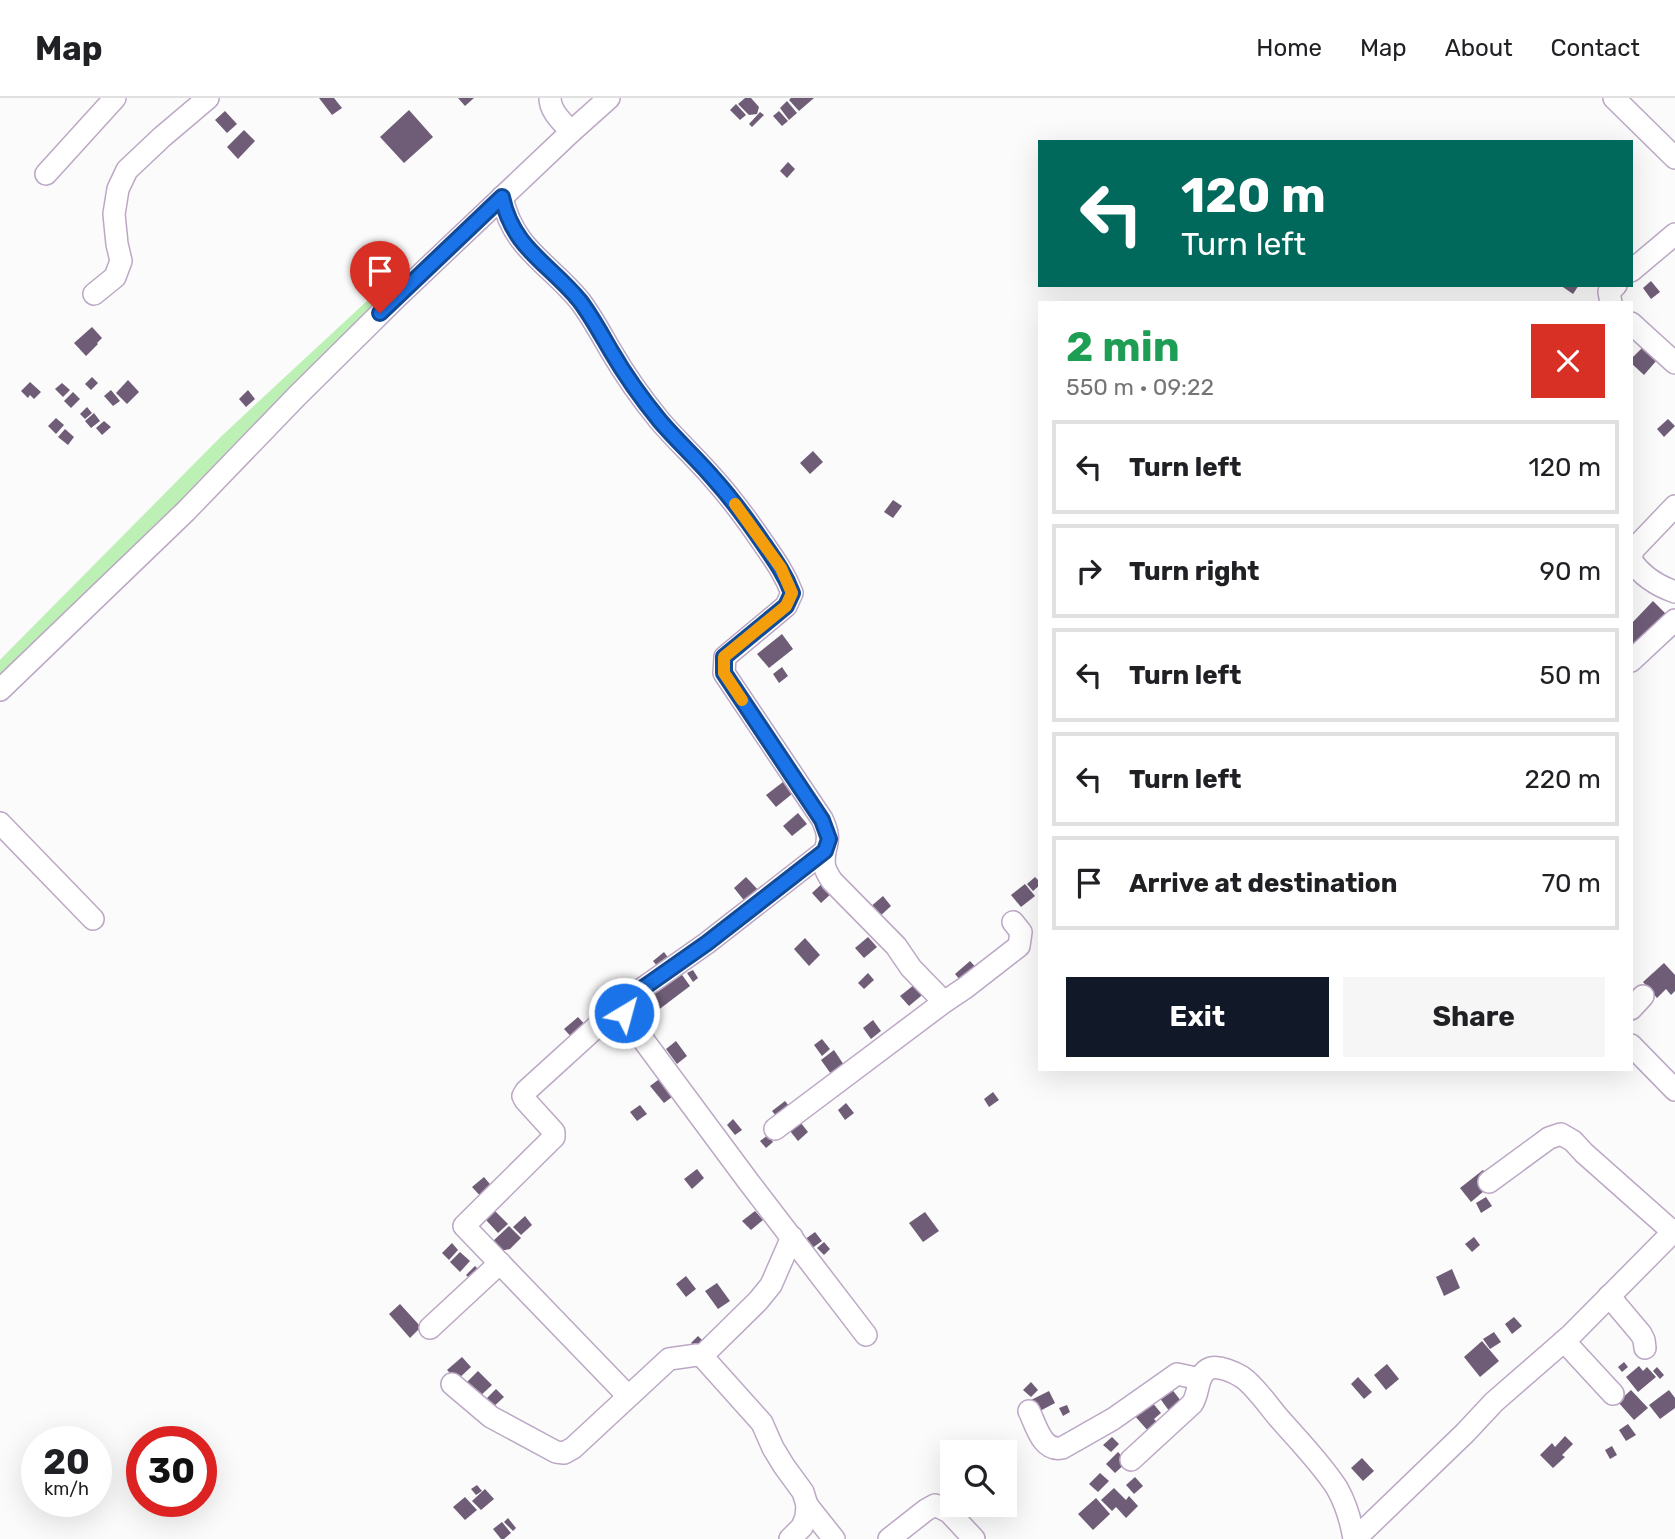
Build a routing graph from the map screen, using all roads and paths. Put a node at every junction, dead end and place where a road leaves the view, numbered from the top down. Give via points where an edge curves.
1 (115, 98) edge
2 (208, 98) edge
3 (609, 98) edge
4 (1614, 98) edge
5 (561, 118) edge
6 (1675, 158) edge
7 (46, 174) dead end
8 (502, 197) junction
9 (1675, 234) edge
10 (1633, 269) edge
11 (94, 294) dead end
12 (1633, 325) edge
13 (1675, 363) edge
14 (1675, 506) edge
15 (1633, 551) edge
16 (1633, 563) edge
17 (1675, 592) edge
18 (1675, 620) edge
19 (1633, 659) edge
20 (0, 690) edge
21 (0, 823) edge
22 (825, 851) junction
23 (93, 919) dead end
24 (1013, 922) dead end
25 (626, 1000) junction
26 (944, 1002) junction
27 (1633, 1047) edge
28 (1675, 1090) edge
29 (775, 1129) dead end
30 (1489, 1182) dead end
31 (1674, 1231) edge
32 (792, 1237) junction
33 (500, 1263) junction
34 (1609, 1296) junction
35 (430, 1328) dead end
36 (866, 1335) dead end
37 (1564, 1341) junction
38 (1644, 1348) dead end
39 (702, 1356) junction
40 (1200, 1379) junction
41 (452, 1384) dead end
42 (1613, 1394) dead end
43 (628, 1396) junction
44 (1028, 1411) dead end
45 (1131, 1460) dead end
46 (807, 1505) junction
47 (790, 1539) edge
48 (834, 1539) edge
49 (889, 1539) edge
50 (974, 1539) edge

1 - 7 street
2 - 11 street via 127,170 114,214 121,261 115,277
3 - 5 street
4 - 6 street
5 - 8 street
8 - 20 street
8 - 22 street via 511,226 531,254 579,300 631,383 742,512 787,580 792,593 786,606 724,657 724,673 822,820 829,839
9 - 10 street
12 - 13 street
14 - 15 street
16 - 17 street via 1639,572
18 - 19 street
21 - 23 street
22 - 25 street
22 - 26 street via 824,870 832,881
24 - 26 street via 1021,932 1019,946
25 - 32 street via 623,1009 630,1022
25 - 33 street via 523,1094 554,1137 464,1226
26 - 29 street
27 - 28 street
30 - 31 street via 1561,1134
31 - 34 street
32 - 36 street
32 - 39 street via 771,1286
33 - 35 street
33 - 43 street
34 - 37 street
34 - 38 street via 1641,1334
37 - 40 street via 1494,1402 1354,1539 1351,1519 1337,1489 1242,1377 1216,1367 1207,1369
37 - 42 street
39 - 43 street via 670,1359
39 - 46 street via 762,1423
40 - 44 street via 1177,1374 1062,1448 1049,1447
40 - 45 street via 1192,1404
41 - 43 street via 491,1417 564,1453
46 - 47 street via 802,1527
46 - 48 street
49 - 50 street via 935,1505 949,1512

